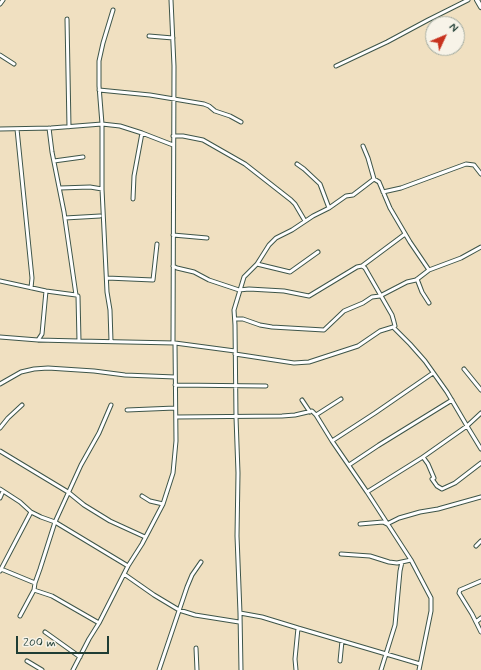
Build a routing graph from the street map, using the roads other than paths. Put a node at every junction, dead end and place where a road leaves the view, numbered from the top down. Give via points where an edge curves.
1 (4, 0) edge
2 (172, 0) edge
3 (468, 0) edge
4 (477, 0) edge
5 (0, 4) edge
6 (481, 7) edge
7 (113, 10) dead end
8 (67, 18) dead end
9 (149, 36) dead end
10 (173, 38) junction
11 (0, 55) edge
12 (14, 64) dead end
13 (336, 66) dead end
14 (99, 90) junction
15 (174, 99) junction
16 (241, 122) dead end
17 (102, 124) junction
18 (69, 127) junction
19 (49, 128) junction
20 (0, 129) edge
21 (17, 129) junction
22 (142, 133) junction
23 (173, 136) junction
24 (173, 145) junction
25 (363, 146) dead end
26 (83, 157) dead end
27 (54, 161) junction
28 (297, 164) dead end
29 (481, 174) edge
30 (374, 179) junction
31 (60, 188) junction
32 (102, 189) junction
33 (383, 192) junction
34 (133, 199) dead end
35 (329, 208) junction
36 (100, 216) dead end
37 (65, 218) junction
38 (305, 221) junction
39 (405, 234) junction
40 (174, 235) junction
41 (207, 238) dead end
42 (157, 244) dead end
43 (481, 247) edge
44 (318, 252) dead end
45 (257, 264) junction
46 (173, 266) junction
47 (362, 266) junction
48 (429, 270) junction
49 (107, 278) junction
50 (416, 279) junction
51 (0, 280) edge
52 (31, 288) junction
53 (239, 290) junction
54 (46, 291) junction
55 (76, 294) junction
56 (380, 296) junction
57 (429, 303) dead end
58 (235, 319) junction
59 (393, 327) junction
60 (0, 337) edge
61 (38, 340) junction
62 (79, 341) junction
63 (111, 341) junction
64 (174, 343) junction
65 (235, 353) junction
66 (464, 369) dead end
67 (433, 373) junction
68 (175, 377) junction
69 (0, 384) edge
70 (175, 385) junction
71 (235, 385) junction
72 (266, 386) dead end
73 (481, 390) edge
74 (341, 399) dead end
75 (302, 400) dead end
76 (452, 400) junction
77 (22, 405) dead end
78 (111, 405) dead end
79 (176, 408) junction
80 (127, 410) dead end
81 (310, 412) junction
82 (481, 413) edge
83 (316, 415) junction
84 (374, 416) dead end
85 (176, 417) junction
86 (236, 417) junction
87 (467, 426) junction
88 (0, 428) edge
89 (400, 431) dead end
90 (332, 441) junction
91 (379, 445) junction
92 (481, 449) edge
93 (0, 450) edge
94 (423, 458) junction
95 (481, 463) edge
96 (349, 465) junction
97 (1, 490) edge
98 (68, 492) junction
99 (367, 492) junction
100 (142, 496) dead end
101 (481, 497) edge
102 (0, 498) edge
103 (163, 504) junction
104 (31, 512) junction
105 (55, 522) junction
106 (360, 524) dead end
107 (387, 524) junction
108 (145, 537) junction
109 (481, 541) edge
110 (476, 546) dead end
111 (341, 554) dead end
112 (411, 560) junction
113 (201, 562) dead end
114 (402, 562) junction
115 (128, 566) junction
116 (1, 570) edge
117 (124, 574) junction
118 (481, 581) edge
119 (34, 583) junction
120 (34, 590) junction
121 (179, 610) junction
122 (240, 613) junction
123 (20, 616) dead end
124 (481, 618) edge
125 (239, 622) junction
126 (476, 622) junction
127 (99, 623) junction
128 (298, 628) junction
129 (45, 632) dead end
130 (481, 632) edge
131 (342, 641) junction
132 (196, 648) dead end
133 (386, 654) junction
134 (80, 657) junction
135 (27, 661) dead end
136 (340, 661) dead end
137 (420, 664) junction
138 (42, 670) edge
139 (73, 670) edge
140 (159, 670) edge
141 (196, 670) edge
142 (241, 670) edge
143 (296, 670) edge
144 (381, 670) edge
145 (419, 670) edge

1 - 5 street
2 - 10 street
3 - 13 street
4 - 6 street
7 - 14 street via 99,62
8 - 18 street
9 - 10 street
10 - 15 street
11 - 12 street
14 - 15 street
14 - 17 street
15 - 16 street via 204,104
15 - 23 street
17 - 18 street
17 - 22 street
17 - 32 street
18 - 19 street
19 - 21 street
19 - 27 street
20 - 21 street
21 - 52 street
22 - 24 street
22 - 34 street via 134,176
23 - 24 street
23 - 38 street via 203,140 245,164 291,200
24 - 40 street
25 - 30 street
26 - 27 street
27 - 31 street
28 - 35 street via 320,184
29 - 33 street via 474,165 466,164
30 - 33 street via 379,182
30 - 35 street via 353,195 346,196
31 - 32 street
31 - 37 street
32 - 49 street
33 - 39 street
35 - 38 street
36 - 37 street
37 - 55 street
38 - 45 street via 272,242
39 - 47 street
39 - 48 street
40 - 41 street
40 - 46 street
42 - 49 street via 154,280
43 - 48 street
44 - 45 street via 290,272
45 - 53 street via 244,277
46 - 53 street
46 - 64 street
47 - 53 street via 309,296 284,291
47 - 56 street
48 - 50 street
49 - 63 street
50 - 56 street
50 - 57 street
51 - 52 street
52 - 54 street
53 - 58 street via 234,310
54 - 55 street
54 - 61 street via 42,334
55 - 62 street
56 - 58 street via 372,297 344,311 324,330 260,325 243,318
56 - 59 street via 392,315 395,326
58 - 65 street
59 - 65 street via 380,331 358,346 309,362 294,363
59 - 67 street
60 - 61 street
61 - 62 street
62 - 63 street
63 - 64 street
64 - 65 street
64 - 68 street
65 - 71 street
66 - 73 street
67 - 76 street
67 - 90 street
68 - 69 street via 48,368 21,372
68 - 70 street
70 - 71 street
70 - 79 street
71 - 72 street
71 - 86 street
74 - 83 street
75 - 81 street
76 - 87 street
76 - 91 street
77 - 88 street
78 - 98 street
79 - 80 street
79 - 85 street
81 - 83 street
81 - 86 street
82 - 87 street
83 - 90 street
84 - 90 street
85 - 86 street
85 - 103 street via 173,474
86 - 122 street
87 - 92 street
87 - 94 street
89 - 91 street
90 - 96 street
91 - 96 street
93 - 98 street
94 - 95 street via 437,486 442,489 455,483
94 - 99 street
96 - 99 street
97 - 102 street
97 - 104 street
98 - 105 street
98 - 108 street via 110,521
99 - 107 street
100 - 103 street
101 - 107 street via 399,518
103 - 108 street
104 - 105 street
104 - 116 street
105 - 115 street
105 - 119 street
106 - 107 street
107 - 112 street
108 - 115 street
109 - 110 street
111 - 114 street
112 - 114 street
112 - 137 street via 432,604
113 - 121 street via 192,575
114 - 133 street via 395,625
115 - 117 street
116 - 119 street
117 - 121 street
117 - 127 street
118 - 126 street via 460,590 461,598
119 - 120 street
120 - 123 street
120 - 127 street via 52,596
121 - 125 street
121 - 140 street
122 - 125 street
122 - 128 street
124 - 126 street
125 - 142 street
126 - 130 street
127 - 134 street
128 - 131 street
128 - 143 street
129 - 134 street
131 - 133 street
131 - 136 street
132 - 141 street
133 - 137 street
133 - 144 street
134 - 139 street
135 - 138 street
137 - 145 street

